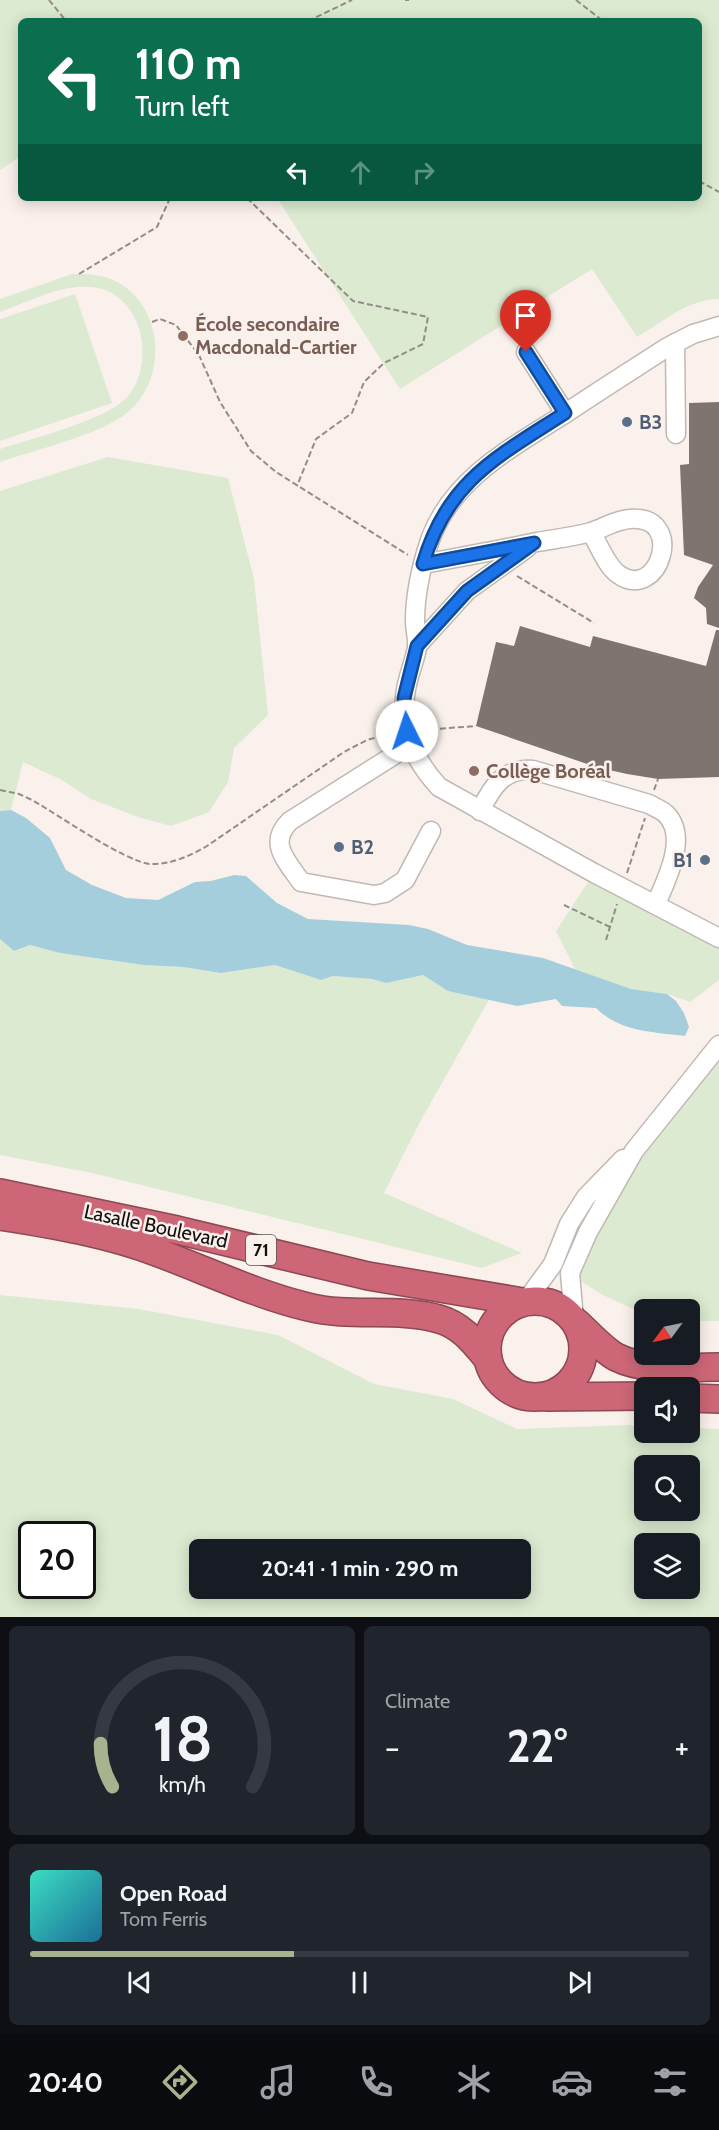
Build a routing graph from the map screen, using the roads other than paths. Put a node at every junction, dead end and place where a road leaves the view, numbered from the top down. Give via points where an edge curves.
1 (719, 326) edge
2 (675, 343) junction
3 (526, 352) dead end
4 (565, 413) junction
5 (676, 434) dead end
6 (591, 532) dead end
7 (534, 543) junction
8 (423, 564) junction
9 (417, 646) junction
10 (409, 738) junction
11 (480, 811) junction
12 (431, 831) dead end
13 (656, 904) junction
14 (719, 938) edge
15 (719, 1045) edge
16 (634, 1151) junction
17 (0, 1193) edge
18 (0, 1216) edge
19 (524, 1302) junction
20 (575, 1322) junction
21 (488, 1359) junction
22 (719, 1367) edge
23 (634, 1396) edge
24 (537, 1398) junction
25 (700, 1398) edge
26 (719, 1399) edge

1 - 2 street
2 - 4 street
2 - 5 street
3 - 4 street
4 - 8 street via 498,455 467,483 439,521
6 - 7 street
7 - 8 street
7 - 9 street via 467,591
8 - 9 street via 415,620
9 - 10 street via 404,698
10 - 11 street via 420,766 439,787
10 - 12 street via 290,821 278,840 280,850 301,882 374,895 396,888 405,880
11 - 13 street
11 - 13 street via 497,782 510,772 522,770 649,804 666,813 676,834 676,845
13 - 14 street
15 - 16 street
16 - 19 street via 586,1197 569,1224 553,1264
16 - 20 street via 588,1232 570,1273
17 - 19 highway, Lasalle Boulevard / 71 via 368,1276
18 - 21 highway, Lasalle Boulevard / 71 via 62,1225 158,1252 210,1275 311,1308 403,1312 441,1320 467,1334
19 - 20 highway via 539,1300 553,1304
19 - 21 highway via 509,1308 494,1323 487,1344
20 - 22 highway via 615,1356 636,1364
20 - 24 highway via 584,1351 581,1365 564,1388
21 - 24 highway via 492,1371 511,1391
23 - 24 highway
25 - 26 highway

